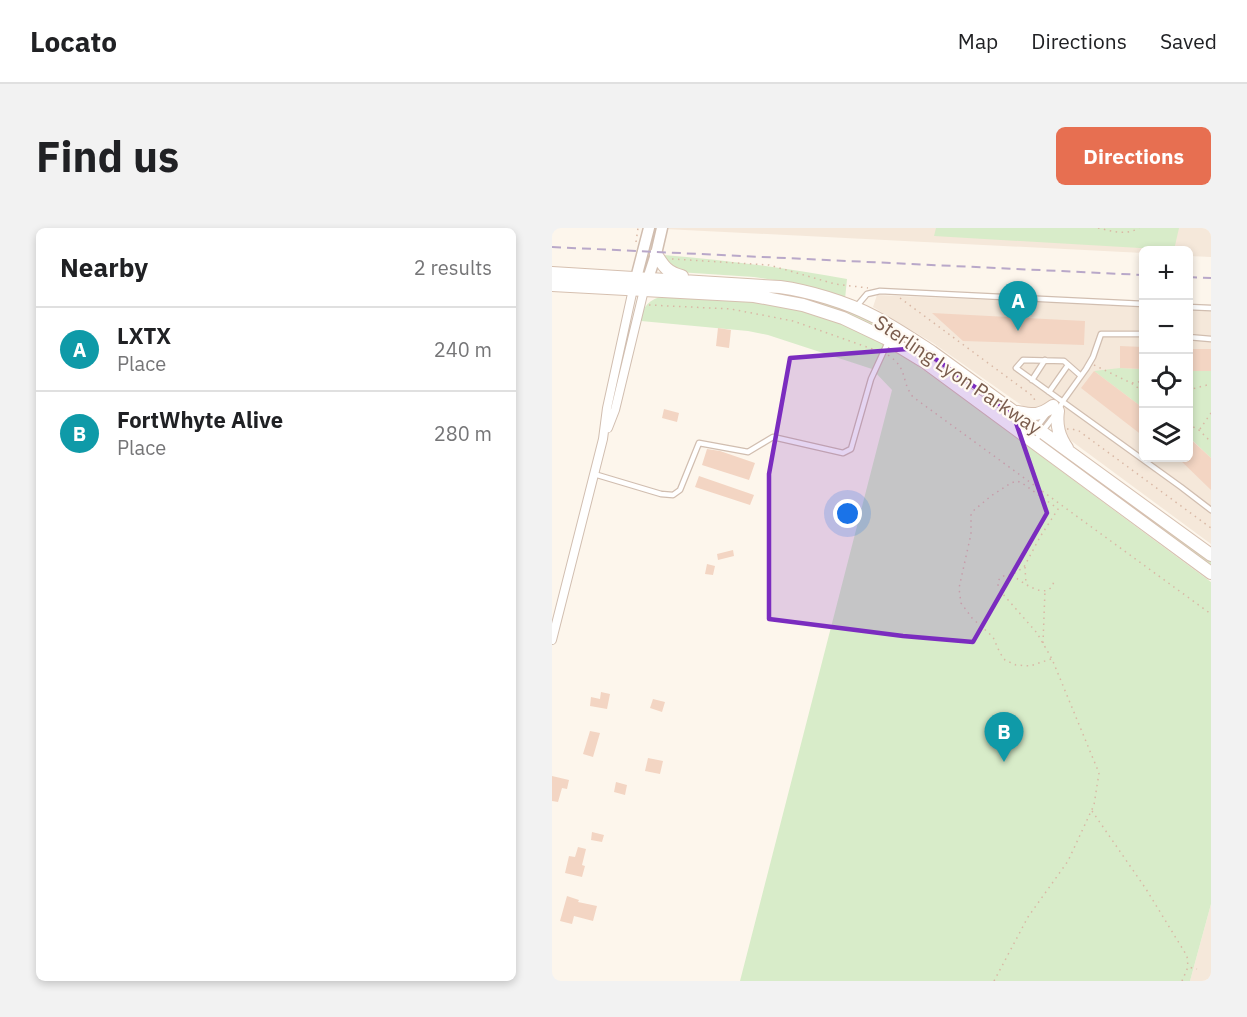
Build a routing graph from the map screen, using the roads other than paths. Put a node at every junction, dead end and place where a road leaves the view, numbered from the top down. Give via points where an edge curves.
1 (649, 228) edge
2 (662, 228) edge
3 (656, 254) junction
4 (552, 273) edge
5 (722, 283) junction
6 (640, 284) junction
7 (552, 285) edge
8 (1139, 304) edge
9 (1193, 307) edge
10 (855, 308) junction
11 (1211, 308) edge
12 (1139, 334) edge
13 (1193, 337) edge
14 (1211, 339) edge
15 (888, 340) junction
16 (1045, 360) junction
17 (1068, 365) junction
18 (1081, 376) junction
19 (1032, 380) junction
20 (1049, 392) junction
21 (1058, 406) junction
22 (1014, 412) junction
23 (1039, 430) junction
24 (1031, 441) junction
25 (1069, 452) junction
26 (594, 474) junction
27 (1211, 510) edge
28 (1205, 546) edge
29 (1211, 555) edge
30 (1211, 573) edge
31 (552, 640) edge

1 - 6 street
2 - 3 street
3 - 5 main road via 670,273
3 - 6 street
4 - 6 main road
5 - 6 main road, Sterling Lyon Parkway
5 - 10 main road, Sterling Lyon Parkway via 791,289
6 - 7 main road
6 - 15 main road, Sterling Lyon Parkway via 803,305 843,318
6 - 26 street
8 - 10 lane via 880,291 867,294
9 - 11 lane
10 - 22 main road, Sterling Lyon Parkway via 932,352
12 - 18 lane via 1101,334
13 - 14 lane
15 - 24 main road, Sterling Lyon Parkway via 926,363
15 - 26 lane via 871,379 851,448 843,453 773,437 748,452 699,442 680,490 673,495
16 - 17 lane via 1064,361
16 - 19 lane
16 - 19 lane via 1023,360 1016,368
17 - 18 lane
17 - 20 lane
18 - 21 lane
19 - 20 lane
20 - 21 lane
21 - 22 main road via 1042,414
21 - 23 lane
21 - 25 main road via 1058,429
21 - 27 lane
22 - 23 main road, Sterling Lyon Parkway
23 - 24 lane
23 - 25 main road, Sterling Lyon Parkway
24 - 30 main road, Sterling Lyon Parkway
25 - 28 main road, Sterling Lyon Parkway
26 - 31 street
28 - 29 main road, Sterling Lyon Parkway

